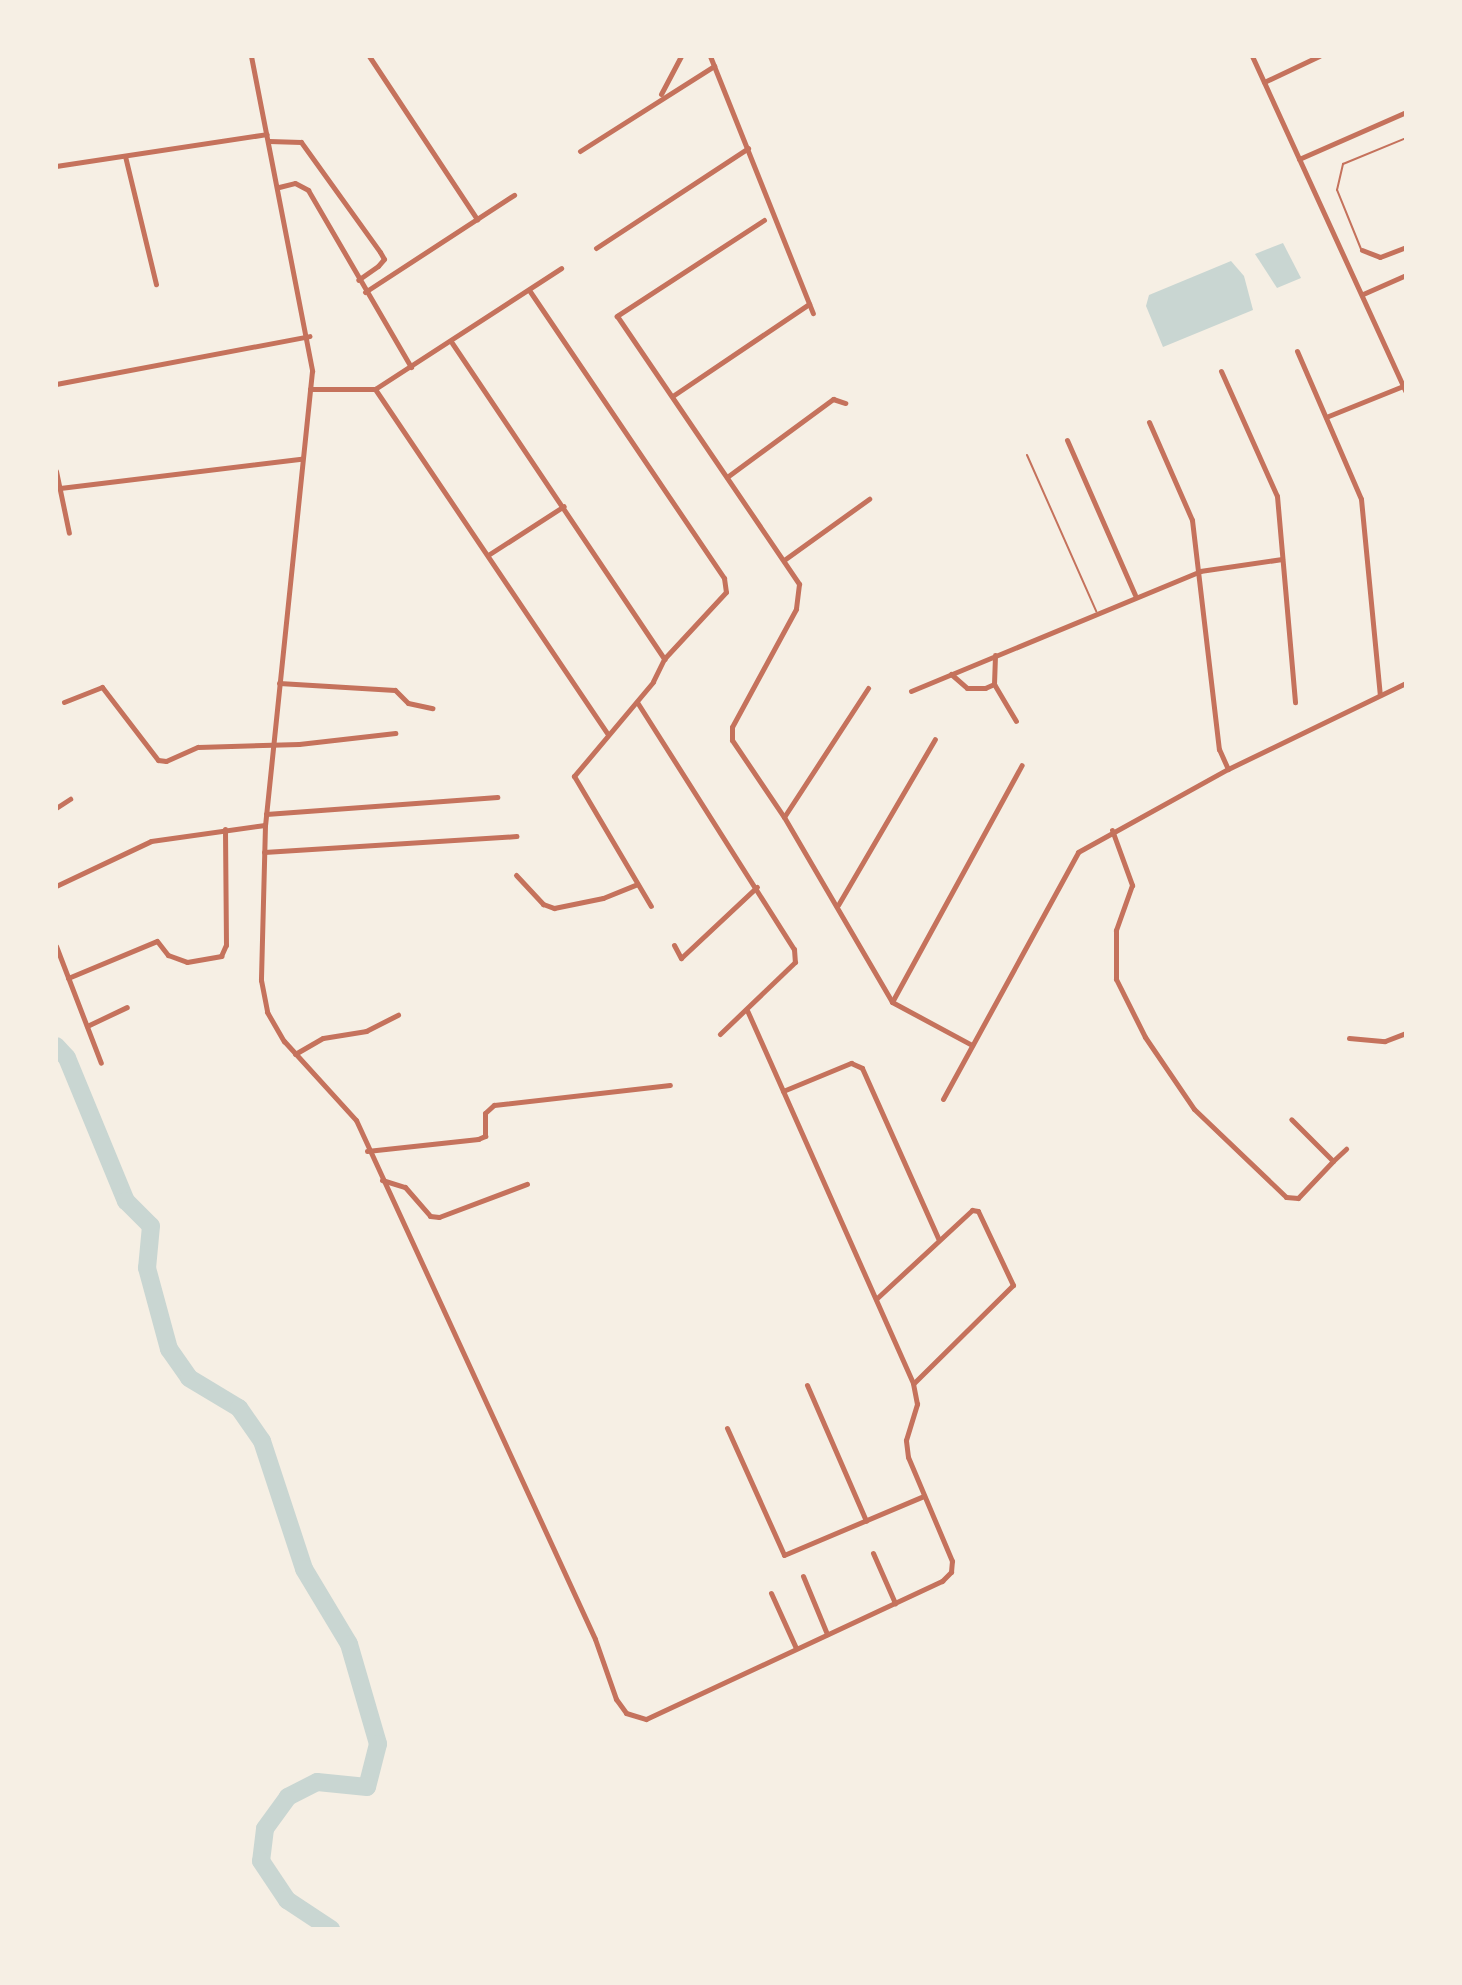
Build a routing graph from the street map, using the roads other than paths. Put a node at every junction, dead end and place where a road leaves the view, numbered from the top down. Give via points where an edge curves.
1 (251, 56) edge
2 (369, 56) edge
3 (681, 56) edge
4 (710, 56) edge
5 (1252, 56) edge
6 (1319, 56) edge
7 (714, 66) junction
8 (1264, 82) junction
9 (661, 96) junction
10 (1406, 112) edge
11 (268, 138) junction
12 (1406, 138) edge
13 (748, 148) junction
14 (580, 151) dead end
15 (125, 156) junction
16 (1299, 159) junction
17 (56, 166) edge
18 (279, 187) junction
19 (514, 195) dead end
20 (477, 219) junction
21 (764, 220) dead end
22 (1406, 247) edge
23 (596, 248) dead end
24 (1362, 250) joint
25 (561, 268) dead end
26 (1406, 275) edge
27 (358, 280) junction
28 (156, 284) dead end
29 (529, 290) junction
30 (365, 292) junction
31 (1363, 294) junction
32 (809, 304) junction
33 (813, 313) dead end
34 (309, 336) junction
35 (452, 343) junction
36 (1297, 351) dead end
37 (411, 367) junction
38 (1221, 371) dead end
39 (56, 384) edge
40 (1403, 386) junction
41 (310, 389) junction
42 (375, 389) junction
43 (1406, 393) edge
44 (674, 395) junction
45 (845, 403) dead end
46 (1326, 417) junction
47 (1149, 422) dead end
48 (1067, 440) dead end
49 (1027, 455) dead end
50 (301, 459) junction
51 (56, 471) edge
52 (727, 477) junction
53 (60, 488) junction
54 (869, 499) dead end
55 (564, 506) junction
56 (69, 533) dead end
57 (488, 556) junction
58 (1282, 559) junction
59 (784, 560) junction
60 (1200, 571) junction
61 (1135, 595) junction
62 (1096, 612) junction
63 (995, 655) junction
64 (664, 659) junction
65 (951, 674) junction
66 (279, 683) junction
67 (1406, 683) edge
68 (994, 684) junction
69 (868, 688) dead end
70 (911, 691) dead end
71 (1380, 695) junction
72 (64, 702) dead end
73 (637, 702) junction
74 (1295, 702) dead end
75 (432, 708) dead end
76 (1016, 721) dead end
77 (395, 733) dead end
78 (607, 733) junction
79 (935, 739) dead end
80 (273, 741) junction
81 (1022, 765) dead end
82 (1228, 769) junction
83 (497, 797) dead end
84 (70, 799) dead end
85 (56, 808) edge
86 (266, 814) junction
87 (784, 817) junction
88 (265, 825) junction
89 (225, 829) junction
90 (1112, 830) junction
91 (516, 836) dead end
92 (264, 852) junction
93 (516, 875) dead end
94 (637, 884) junction
95 (56, 886) edge
96 (757, 887) junction
97 (838, 905) junction
98 (651, 906) dead end
99 (674, 945) dead end
100 (56, 946) edge
101 (68, 978) junction
102 (892, 1002) junction
103 (127, 1007) dead end
104 (747, 1011) junction
105 (398, 1015) dead end
106 (87, 1026) junction
107 (1406, 1033) edge
108 (720, 1034) dead end
109 (1349, 1038) dead end
110 (972, 1045) junction
111 (295, 1054) junction
112 (101, 1063) dead end
113 (670, 1085) dead end
114 (783, 1091) junction
115 (943, 1099) dead end
116 (1291, 1119) dead end
117 (1346, 1149) dead end
118 (367, 1151) junction
119 (1333, 1161) junction
120 (381, 1180) junction
121 (527, 1184) dead end
122 (939, 1240) junction
123 (876, 1299) junction
124 (913, 1383) junction
125 (807, 1385) dead end
126 (727, 1428) dead end
127 (924, 1496) junction
128 (866, 1521) junction
129 (873, 1553) dead end
130 (803, 1576) dead end
131 (771, 1593) dead end
132 (895, 1603) junction
133 (827, 1634) junction
134 (796, 1648) junction

1 - 11 street
2 - 20 street
3 - 9 street
4 - 7 street
5 - 8 street
6 - 8 street
7 - 9 street
7 - 13 street
8 - 16 street
9 - 14 street
10 - 16 street
11 - 15 street
11 - 18 street
11 - 27 street via 301,142 380,252 384,259
12 - 24 lane via 1343,164 1337,190
13 - 23 street
13 - 32 street
15 - 17 street
15 - 28 street
16 - 31 street via 1352,282
18 - 27 street via 303,184
18 - 34 street
19 - 20 street
20 - 30 street
21 - 44 street via 617,316
22 - 24 street via 1380,257
25 - 29 street
26 - 31 street
27 - 30 street
29 - 35 street
29 - 64 street via 724,578 726,592
30 - 37 street
31 - 40 street
32 - 33 street
32 - 44 street
34 - 39 street
34 - 41 street
35 - 37 street
35 - 55 street
36 - 46 street
37 - 42 street
38 - 58 street via 1277,502
40 - 43 street
40 - 46 street
41 - 42 street
41 - 50 street
42 - 57 street
44 - 52 street
45 - 52 street via 833,399
46 - 71 street via 1361,499
47 - 60 street via 1192,520
48 - 61 street
49 - 62 lane
50 - 53 street
50 - 66 street
51 - 53 street
52 - 59 street
53 - 56 street
54 - 59 street
55 - 57 street
55 - 64 street
57 - 78 street
58 - 60 street
58 - 74 street
59 - 87 street via 801,596 732,727 732,740
60 - 61 street
60 - 82 street via 1219,749
61 - 62 street
62 - 63 street
63 - 65 street
63 - 68 street
64 - 73 street
65 - 68 street via 967,688
65 - 70 street
66 - 75 street via 395,690 408,703
66 - 80 street
67 - 71 street
68 - 76 street
69 - 87 street
71 - 82 street
72 - 80 street via 102,687 158,760 198,747
73 - 78 street
73 - 96 street
77 - 80 street via 299,744
78 - 94 street via 574,776
79 - 97 street
80 - 86 street
81 - 102 street
82 - 90 street
83 - 86 street
84 - 85 street
86 - 88 street
87 - 97 street
88 - 89 street
88 - 92 street
89 - 95 street via 151,841
89 - 101 street via 224,954 187,962 168,955 157,941
90 - 110 street via 1078,852
90 - 119 street via 1132,885 1116,930 1116,979 1169,1073 1194,1109 1286,1197 1298,1198
91 - 92 street
92 - 111 street via 261,980 267,1012
93 - 94 street via 543,904 554,908 603,898
94 - 98 street
96 - 99 street via 681,958
96 - 104 street via 794,949 795,962
97 - 102 street
100 - 101 street
101 - 106 street
102 - 110 street
103 - 106 street
104 - 108 street
104 - 114 street
105 - 111 street via 366,1031 323,1038
106 - 112 street
107 - 109 street via 1398,1039
110 - 115 street
111 - 118 street via 356,1120
113 - 118 street via 494,1105 485,1113 485,1136 478,1139
114 - 122 street via 851,1063 862,1068
114 - 123 street
116 - 119 street
117 - 119 street
118 - 120 street
120 - 121 street via 405,1187 430,1216 439,1217
120 - 134 street via 626,1713 646,1719 680,1707
122 - 123 street
122 - 124 street via 972,1210 978,1211 1013,1285
123 - 124 street
124 - 127 street via 917,1404 906,1440
125 - 128 street
126 - 128 street via 784,1555
127 - 128 street
127 - 132 street via 952,1561 951,1572
129 - 132 street
130 - 133 street
131 - 134 street
132 - 133 street
133 - 134 street

